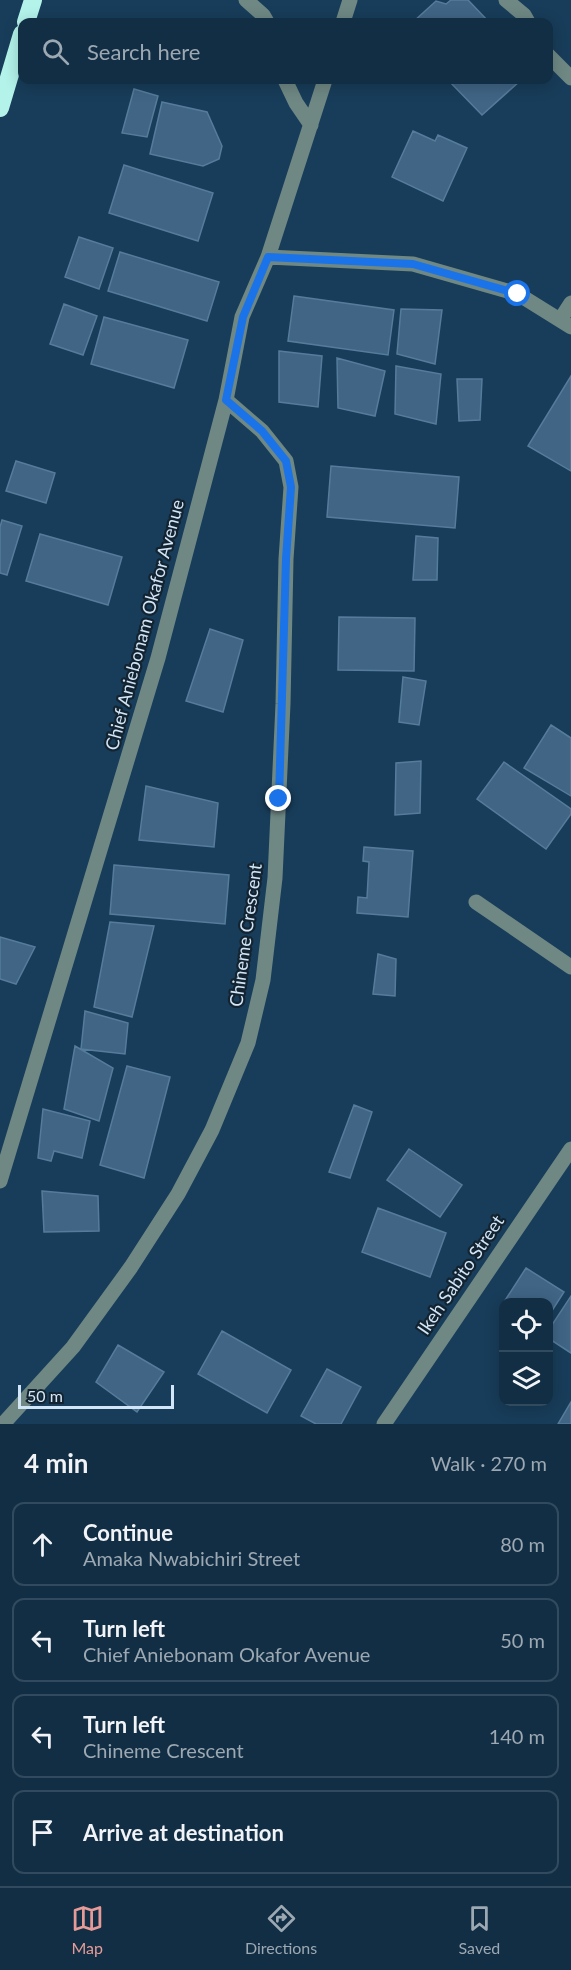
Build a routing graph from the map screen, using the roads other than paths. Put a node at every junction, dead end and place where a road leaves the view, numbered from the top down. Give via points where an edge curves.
1 (33, 0) edge
2 (246, 0) edge
3 (350, 0) edge
4 (506, 0) edge
5 (27, 18) edge
6 (264, 18) edge
7 (344, 18) edge
8 (526, 18) edge
9 (18, 47) edge
10 (553, 59) edge
11 (571, 78) edge
12 (287, 84) edge
13 (324, 84) edge
14 (0, 108) edge
15 (311, 125) junction
16 (268, 257) junction
17 (571, 303) edge
18 (565, 324) edge
19 (226, 400) junction
20 (476, 902) dead end
21 (571, 967) edge
22 (571, 1149) edge
23 (0, 1181) edge
24 (3, 1424) edge
25 (384, 1424) edge

1 - 5 highway
2 - 6 street
3 - 7 street
4 - 8 street
9 - 14 highway
10 - 11 street
12 - 15 street
13 - 15 street, Chief Aniebonam Okafor Avenue
15 - 16 street, Chief Aniebonam Okafor Avenue
16 - 18 street via 413,264 518,294
16 - 19 street, Chief Aniebonam Okafor Avenue via 243,317
17 - 18 street
19 - 23 street, Chief Aniebonam Okafor Avenue via 158,658
19 - 24 street, Chineme Crescent via 262,431 286,461 291,487 275,878 263,980 249,1043 213,1130 178,1194 73,1347
20 - 21 street
22 - 25 street, Ikeh Sabito Street

